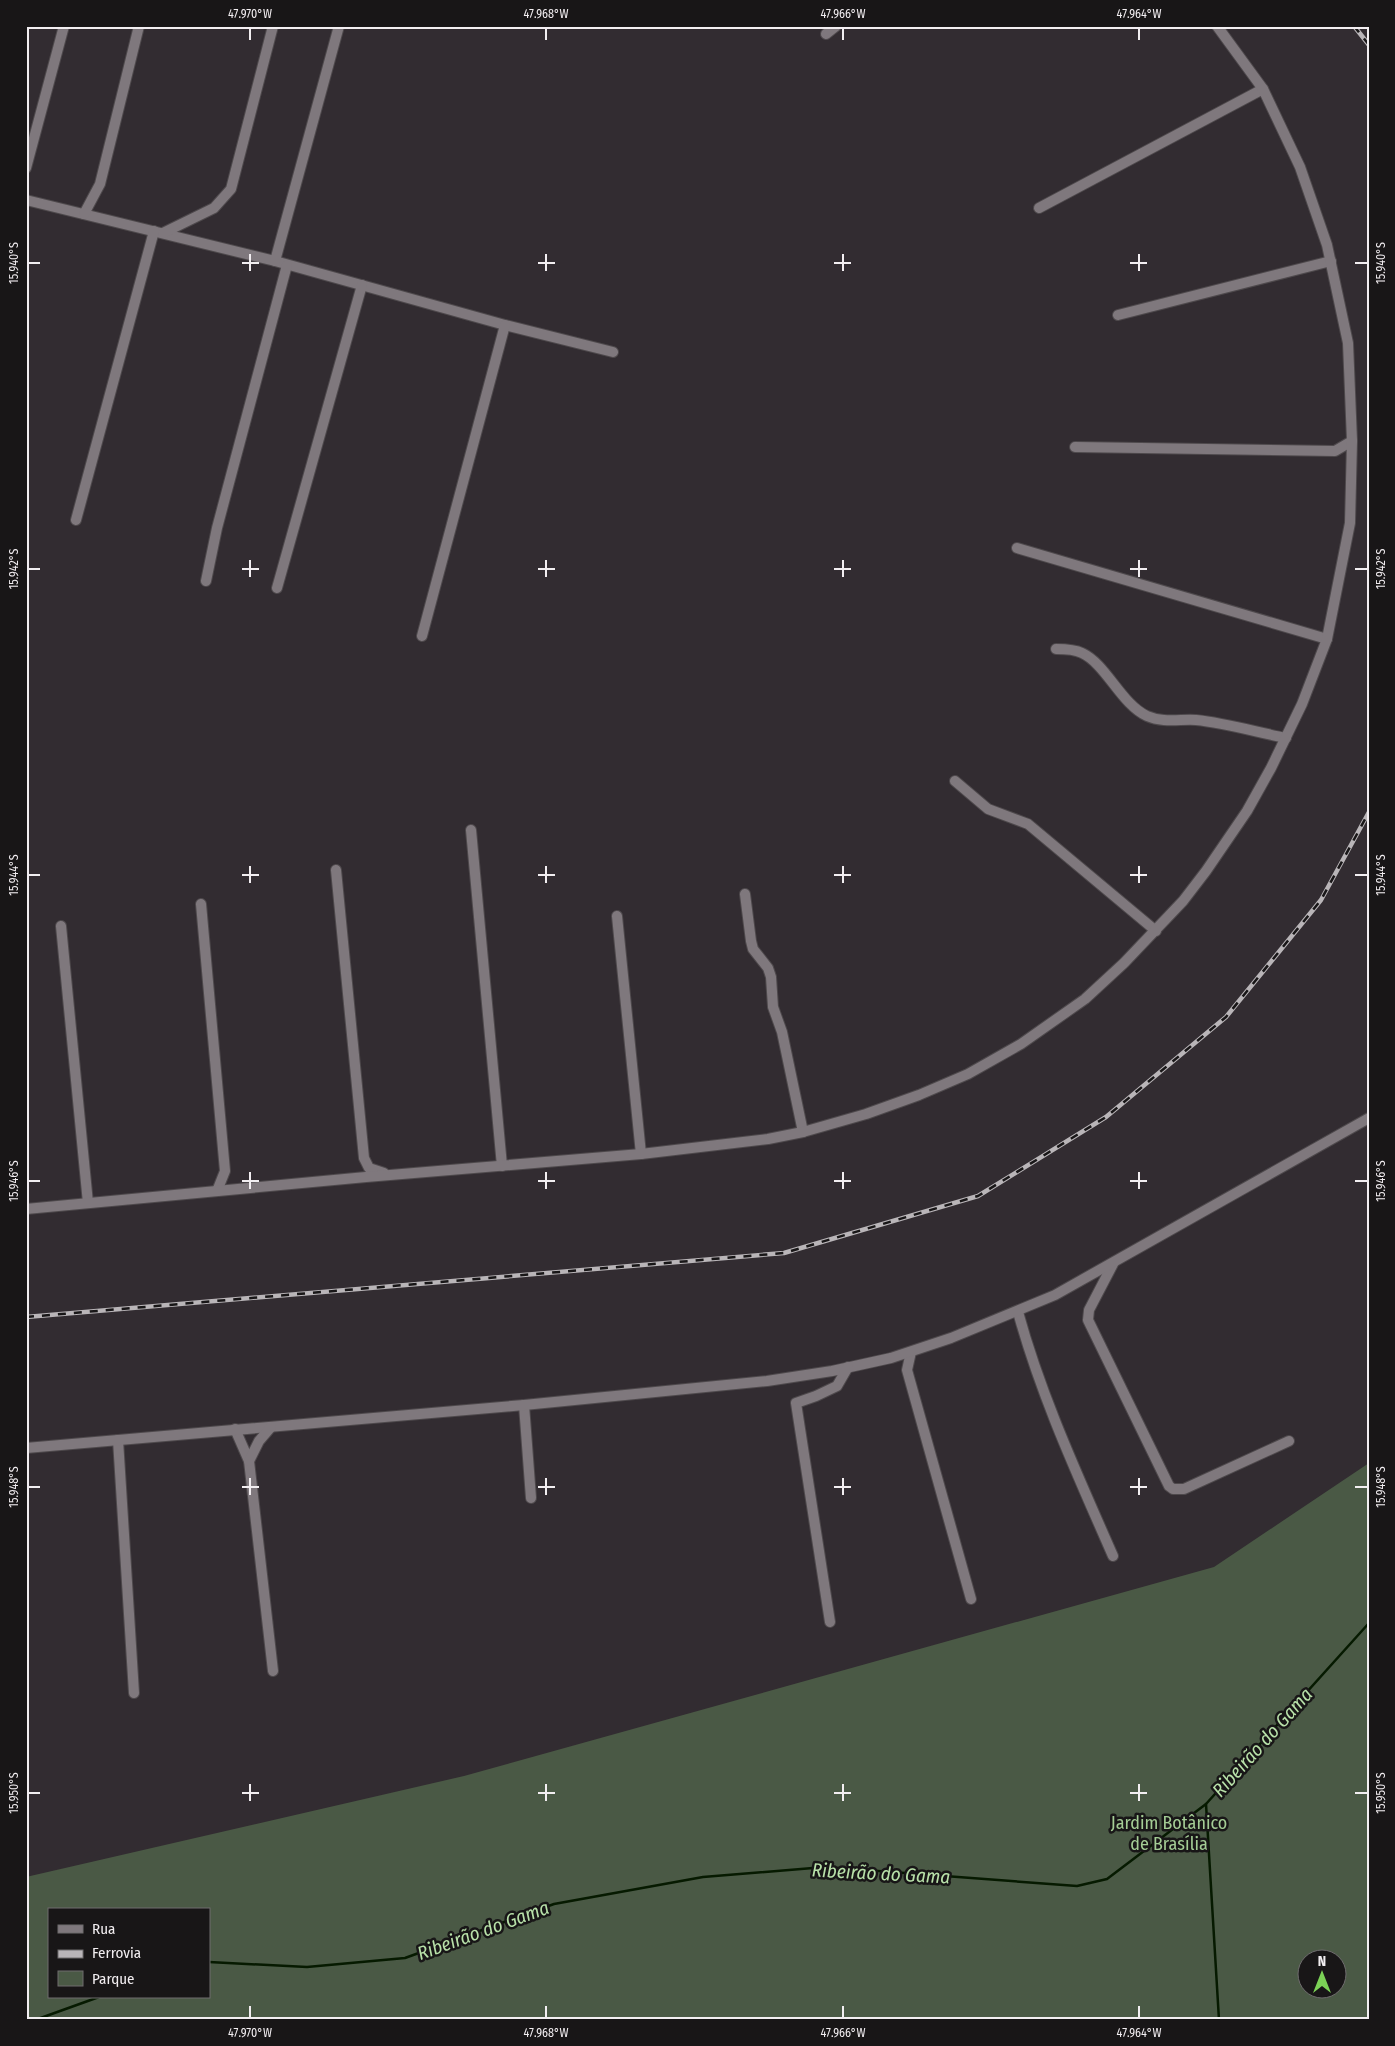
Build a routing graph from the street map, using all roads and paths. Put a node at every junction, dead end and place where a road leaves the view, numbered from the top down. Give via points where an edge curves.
1 (64, 26) edge
2 (139, 26) edge
3 (273, 26) edge
4 (339, 26) edge
5 (836, 26) edge
6 (1217, 26) edge
7 (826, 34) dead end
8 (1263, 89) junction
9 (26, 168) edge
10 (26, 200) edge
11 (1039, 208) dead end
12 (84, 214) junction
13 (158, 232) junction
14 (274, 261) junction
15 (1331, 261) junction
16 (287, 264) junction
17 (362, 285) junction
18 (1118, 315) dead end
19 (505, 325) junction
20 (612, 352) dead end
21 (1352, 441) junction
22 (1075, 447) dead end
23 (1335, 452) junction
24 (1352, 463) junction
25 (76, 520) dead end
26 (1017, 548) dead end
27 (206, 581) dead end
28 (277, 588) dead end
29 (422, 636) dead end
30 (1327, 639) junction
31 (1056, 648) dead end
32 (1286, 738) junction
33 (955, 781) dead end
34 (471, 830) dead end
35 (336, 870) dead end
36 (744, 894) dead end
37 (200, 904) dead end
38 (617, 916) dead end
39 (61, 926) dead end
40 (1156, 931) junction
41 (1369, 1118) edge
42 (803, 1132) junction
43 (641, 1154) junction
44 (502, 1166) junction
45 (225, 1171) junction
46 (396, 1174) junction
47 (240, 1189) junction
48 (217, 1191) junction
49 (88, 1204) junction
50 (26, 1210) edge
51 (1114, 1263) junction
52 (1018, 1312) junction
53 (911, 1352) junction
54 (891, 1358) junction
55 (848, 1367) junction
56 (907, 1370) junction
57 (524, 1405) junction
58 (271, 1427) junction
59 (235, 1430) junction
60 (118, 1440) junction
61 (1289, 1441) dead end
62 (26, 1448) edge
63 (249, 1461) junction
64 (531, 1498) dead end
65 (1113, 1556) dead end
66 (971, 1599) dead end
67 (830, 1622) dead end
68 (273, 1671) dead end
69 (134, 1693) dead end

1 - 9 street
2 - 12 street via 100,184
3 - 13 street via 231,189 214,208
4 - 14 street
5 - 7 street
6 - 8 street
8 - 11 street
8 - 15 street via 1300,167
10 - 12 street
12 - 13 street
13 - 14 street
13 - 25 street
14 - 16 street
15 - 18 street
15 - 21 street via 1348,344
16 - 17 street
16 - 27 street
17 - 19 street
17 - 28 street
19 - 20 street
19 - 29 street
21 - 23 street
21 - 24 street
22 - 23 street
23 - 24 street
24 - 30 street via 1350,523
26 - 30 street
30 - 32 street
31 - 32 street via 1073,650 1090,658 1130,703 1148,716 1216,723
32 - 40 street via 1247,811 1212,864
33 - 40 street via 988,809 1028,824
34 - 44 street
35 - 46 street via 364,1158 372,1170
36 - 42 street via 751,941 771,977 773,1007 782,1032
37 - 45 street
38 - 43 street
39 - 49 street
40 - 42 street via 1085,999 1021,1044 968,1074 919,1095
41 - 51 street
42 - 43 street
43 - 44 street
44 - 46 street
45 - 47 street
45 - 48 street
46 - 47 street
47 - 48 street
48 - 49 street
49 - 50 street
51 - 52 street
51 - 61 street via 1089,1310 1088,1320 1169,1486 1173,1490 1184,1489
52 - 53 street
52 - 65 street via 1034,1368
53 - 54 street
53 - 56 street
54 - 55 street
54 - 56 street
55 - 57 street via 767,1381
55 - 67 street via 837,1386 796,1402
56 - 66 street
57 - 58 street
57 - 64 street
58 - 59 street
58 - 63 street
59 - 60 street
59 - 63 street
60 - 62 street
60 - 69 street
63 - 68 street

